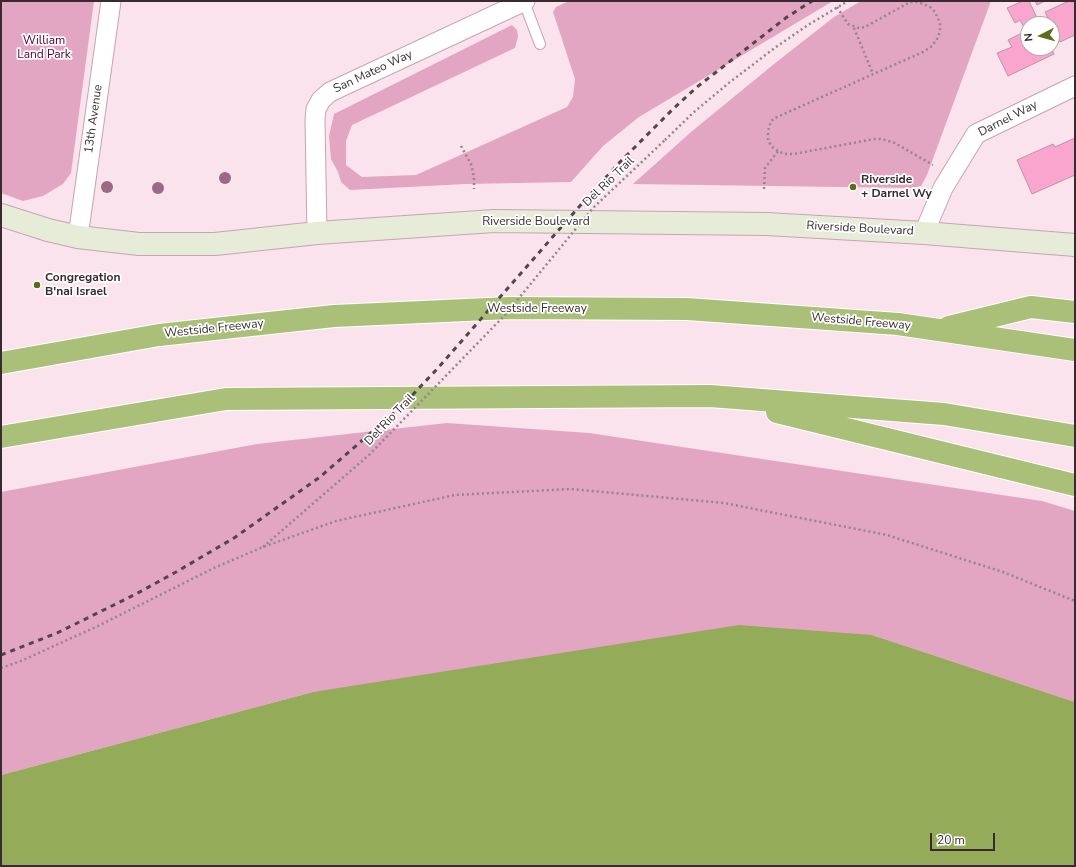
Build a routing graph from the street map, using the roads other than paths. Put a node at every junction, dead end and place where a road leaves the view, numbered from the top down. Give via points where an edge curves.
1 (111, 1) edge
2 (525, 1) edge
3 (540, 44) dead end
4 (1075, 86) edge
5 (1, 215) edge
6 (317, 233) junction
7 (924, 233) junction
8 (78, 237) junction
9 (1075, 245) edge
10 (1075, 312) edge
11 (938, 330) junction
12 (1075, 350) edge
13 (1, 362) edge
14 (710, 396) junction
15 (1075, 436) edge
16 (1, 437) edge
17 (1075, 485) edge

1 - 8 street, 13th Avenue
2 - 3 lane
2 - 6 street, San Mateo Way via 330,92 321,100 316,109 315,120
4 - 7 street, Darnel Way via 976,134 942,188
5 - 8 main road, Riverside Boulevard
6 - 7 main road, Riverside Boulevard via 494,221 767,224
6 - 8 main road, Riverside Boulevard via 215,244 139,244
7 - 9 main road, Riverside Boulevard
10 - 11 highway via 1030,307
11 - 12 highway, Westside Freeway
11 - 13 highway, Westside Freeway via 898,324 687,309 510,308 334,316 159,335
14 - 15 highway via 944,414
14 - 16 highway via 226,398
14 - 17 highway

